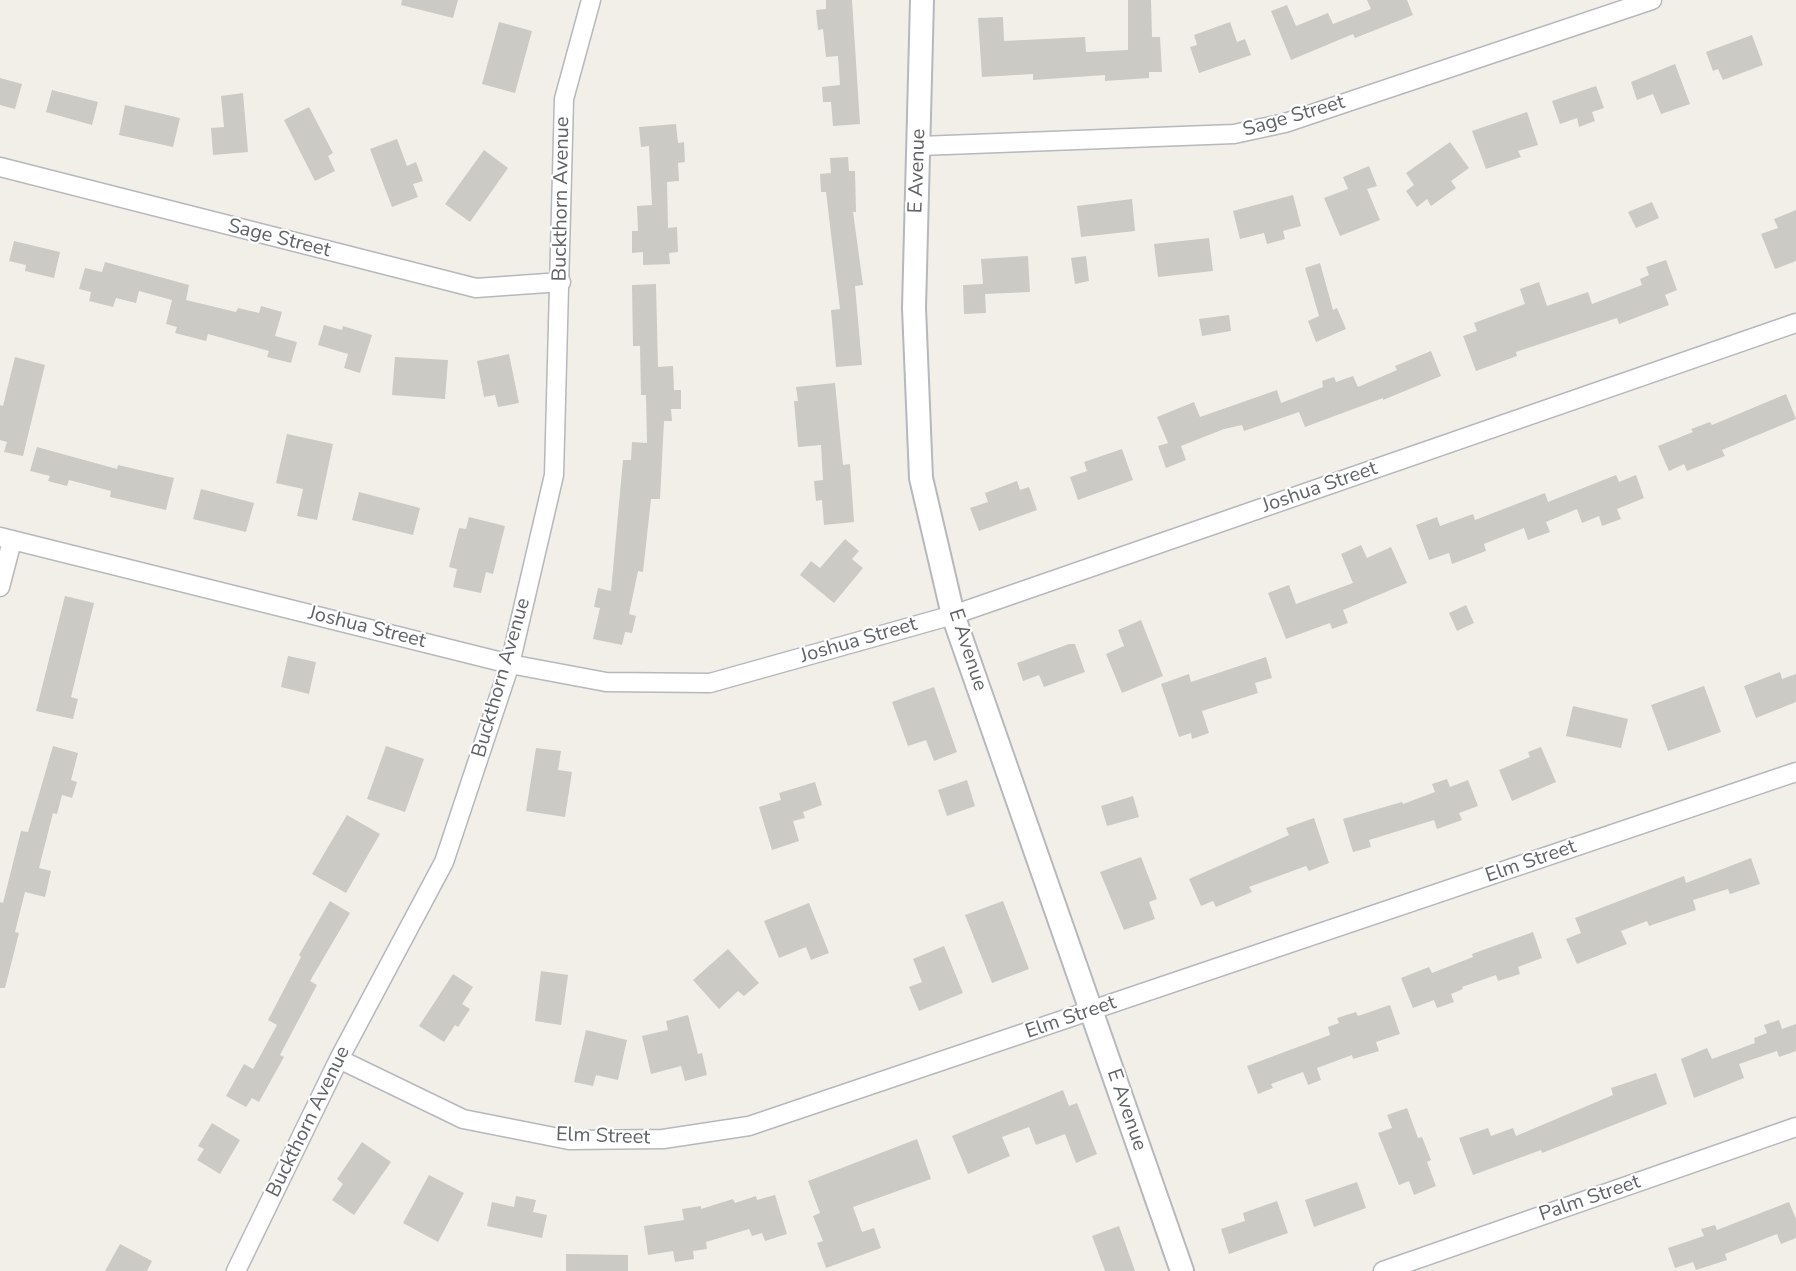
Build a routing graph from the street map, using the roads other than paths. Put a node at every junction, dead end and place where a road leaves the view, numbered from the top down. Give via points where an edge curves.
1 (591, 0) edge
2 (922, 0) edge
3 (1652, 0) edge
4 (920, 146) junction
5 (0, 167) edge
6 (561, 282) junction
7 (1796, 323) edge
8 (6, 539) edge
9 (0, 587) edge
10 (953, 615) junction
11 (510, 664) junction
12 (1796, 772) edge
13 (1092, 1011) junction
14 (339, 1059) junction
15 (1796, 1127) edge
16 (236, 1271) edge
17 (1182, 1271) edge
18 (1383, 1271) edge

1 - 6 street, Buckthorn Avenue via 564,99
2 - 4 street, E Avenue
3 - 4 street, Sage Street via 1285,123 1234,134
4 - 10 street, E Avenue via 914,308 921,478
5 - 6 street, Sage Street via 476,288
6 - 11 street, Buckthorn Avenue via 554,475
7 - 10 street, Joshua Street
8 - 9 street
8 - 11 street, Joshua Street
10 - 11 street, Joshua Street via 710,683 606,682
10 - 13 street, E Avenue
11 - 14 street, Buckthorn Avenue via 444,862
12 - 13 street, Elm Street
13 - 14 street, Elm Street via 749,1126 663,1139 570,1140 463,1119
13 - 17 street, E Avenue
14 - 16 street, Buckthorn Avenue
15 - 18 street, Palm Street

